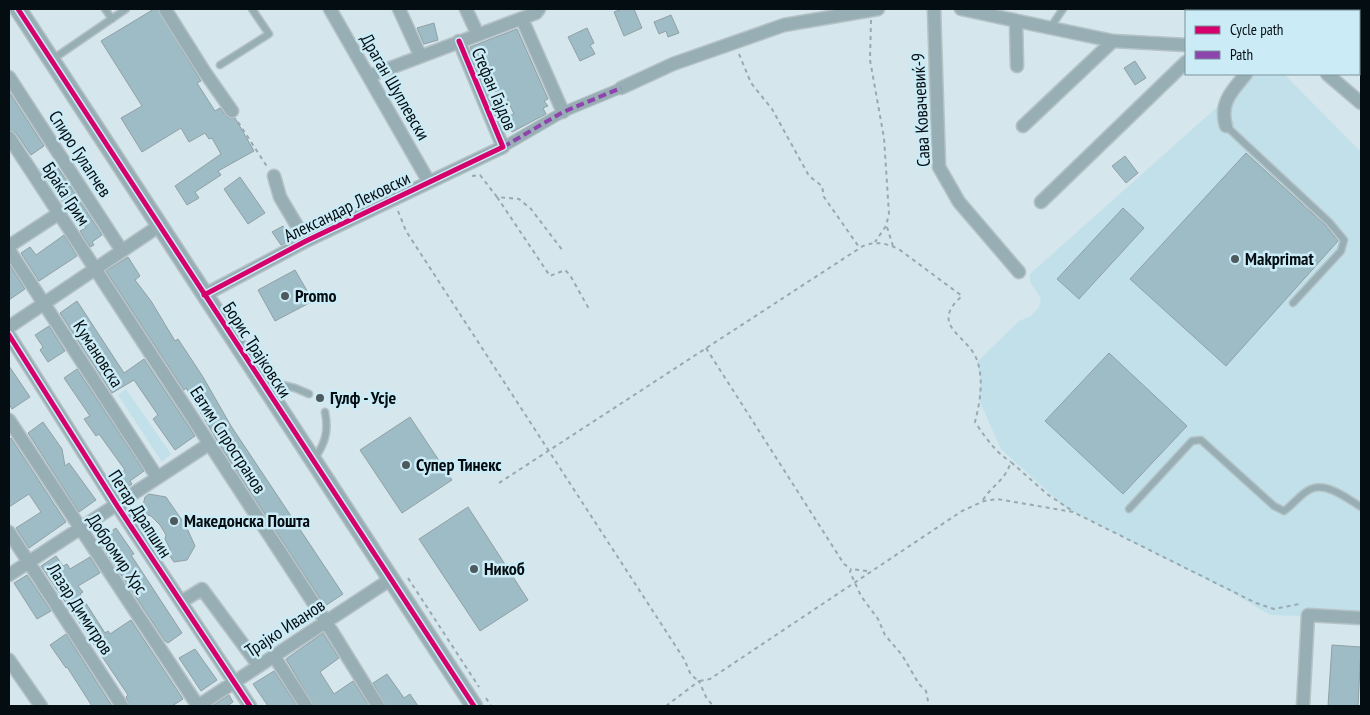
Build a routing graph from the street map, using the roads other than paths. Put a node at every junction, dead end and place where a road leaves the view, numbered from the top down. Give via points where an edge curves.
1 (18, 9) edge
2 (105, 9) edge
3 (126, 9) edge
4 (165, 9) edge
5 (252, 9) edge
6 (330, 9) edge
7 (398, 9) edge
8 (466, 9) edge
9 (539, 9) edge
10 (934, 9) edge
11 (961, 9) edge
12 (1063, 9) edge
13 (874, 10) edge
14 (996, 12) edge
15 (112, 18) junction
16 (522, 19) junction
17 (1016, 21) junction
18 (1050, 28) junction
19 (478, 35) junction
20 (459, 41) junction
21 (1113, 41) junction
22 (1185, 45) edge
23 (420, 55) junction
24 (52, 60) junction
25 (1185, 63) edge
26 (220, 65) dead end
27 (1016, 66) dead end
28 (1245, 75) edge
29 (1327, 75) edge
30 (369, 76) junction
31 (9, 77) edge
32 (621, 88) joint
33 (1361, 103) edge
34 (232, 111) road end
35 (563, 112) junction
36 (1023, 126) dead end
37 (1226, 126) joint
38 (9, 137) edge
39 (503, 147) junction
40 (274, 176) road end
41 (429, 182) junction
42 (1041, 202) dead end
43 (58, 214) junction
44 (159, 226) junction
45 (306, 241) junction
46 (9, 248) edge
47 (122, 251) junction
48 (94, 270) junction
49 (1019, 272) dead end
50 (204, 295) junction
51 (44, 303) junction
52 (1293, 303) dead end
53 (9, 327) edge
54 (9, 335) edge
55 (261, 380) junction
56 (310, 394) dead end
57 (325, 412) dead end
58 (9, 420) edge
59 (209, 444) junction
60 (314, 461) junction
61 (157, 477) junction
62 (116, 504) junction
63 (1361, 507) edge
64 (1129, 508) dead end
65 (79, 528) junction
66 (9, 532) edge
67 (29, 563) junction
68 (9, 575) edge
69 (397, 575) junction
70 (181, 602) junction
71 (1361, 618) edge
72 (326, 622) junction
73 (274, 656) junction
74 (9, 660) edge
75 (259, 666) junction
76 (234, 682) junction
77 (480, 702) edge
78 (41, 706) edge
79 (122, 706) edge
80 (198, 706) edge
81 (250, 706) edge
82 (306, 706) edge
83 (378, 706) edge
84 (1304, 706) edge

1 - 24 street, Борис Трајковски
2 - 15 lane
3 - 15 lane
4 - 34 street
5 - 26 lane via 269,34
6 - 30 street, Драган Шуплевски
7 - 23 street
8 - 19 street
9 - 16 street, Стефан Гајдов
10 - 49 street, Сава Ковачевиќ-9 via 939,167 958,202
11 - 14 street
12 - 18 lane
13 - 32 street via 784,25 673,64
14 - 17 street
15 - 24 lane
16 - 19 street, Стефан Гајдов
16 - 35 street
17 - 18 street
17 - 27 street
18 - 21 street
19 - 20 street, Стефан Гајдов
20 - 23 street, Стефан Гајдов
20 - 39 street, Стефан Гајдов
21 - 22 street
21 - 36 street
23 - 30 street, Стефан Гајдов
24 - 44 street, Борис Трајковски
25 - 42 street
28 - 37 street via 1225,100 1223,118
29 - 33 street
30 - 41 street, Драган Шуплевски
31 - 47 street, Спиро Гулапчев
32 - 35 street
35 - 39 street
37 - 52 lane via 1344,240 1341,251
38 - 43 street, Браќа Грим
39 - 41 street, Александар Лековски
40 - 45 street via 280,197
41 - 45 street, Александар Лековски
43 - 46 street
43 - 48 street, Браќа Грим
44 - 47 street
44 - 50 street, Борис Трајковски
45 - 50 street, Александар Лековски
46 - 51 street, Кумановска
47 - 48 street
48 - 51 street
48 - 59 street, Евтим Спространов
50 - 55 street, Борис Трајковски
51 - 53 street
51 - 61 street, Кумановска
54 - 62 street, Петар Драпшин
55 - 56 lane
55 - 60 street, Борис Трајковски
57 - 60 lane via 327,433
58 - 65 street, Добромир Хрс
59 - 61 street
59 - 72 street, Евтим Спространов
60 - 69 street, Борис Трајковски
61 - 62 street
62 - 65 street
62 - 70 street, Петар Драпшин
63 - 64 lane via 1320,486 1310,489 1284,511 1274,506 1202,440 1197,440 1192,441
65 - 67 street
65 - 80 street, Добромир Хрс
66 - 67 street, Лазар Димитров
67 - 68 street
67 - 79 street, Лазар Димитров
69 - 72 street, Трајко Иванов
69 - 77 street, Борис Трајковски
70 - 75 street via 202,589
70 - 76 street, Петар Драпшин
71 - 84 street via 1308,616
72 - 73 street, Трајко Иванов
72 - 83 street, Евтим Спространов
73 - 75 street, Трајко Иванов
73 - 82 street
74 - 78 street
75 - 76 street, Трајко Иванов
76 - 80 street, Трајко Иванов
76 - 81 street, Петар Драпшин

